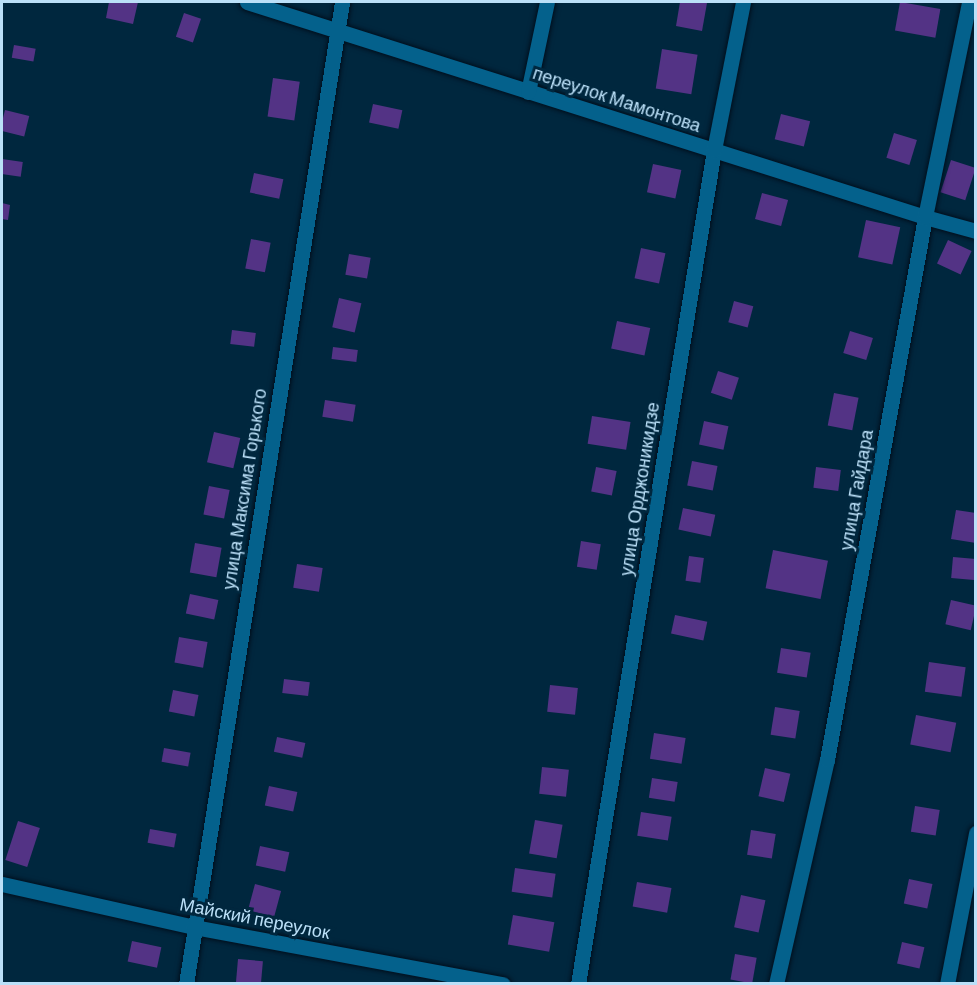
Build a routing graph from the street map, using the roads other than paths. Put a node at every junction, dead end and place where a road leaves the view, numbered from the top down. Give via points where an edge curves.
1 (247, 2) edge
2 (342, 2) edge
3 (547, 2) edge
4 (743, 2) edge
5 (969, 2) edge
6 (337, 29) junction
7 (528, 92) junction
8 (714, 150) junction
9 (925, 217) junction
10 (975, 231) edge
11 (975, 833) edge
12 (2, 884) edge
13 (194, 927) junction
14 (186, 984) edge
15 (503, 984) edge
16 (578, 984) edge
17 (776, 984) edge
18 (947, 984) edge

1 - 6 street, переулок Мамонтова
2 - 6 street, улица Максима Горького
3 - 7 street
4 - 8 street, улица Орджоникидзе
5 - 9 street, улица Гайдара
6 - 7 street, переулок Мамонтова
6 - 13 street, улица Максима Горького
7 - 8 street, переулок Мамонтова
8 - 9 street, переулок Мамонтова
8 - 16 street, улица Орджоникидзе
9 - 10 street, переулок Мамонтова
9 - 17 street, улица Гайдара via 827,760
11 - 18 street
12 - 13 street, Майский переулок
13 - 14 street, улица Максима Горького
13 - 15 street, Майский переулок

